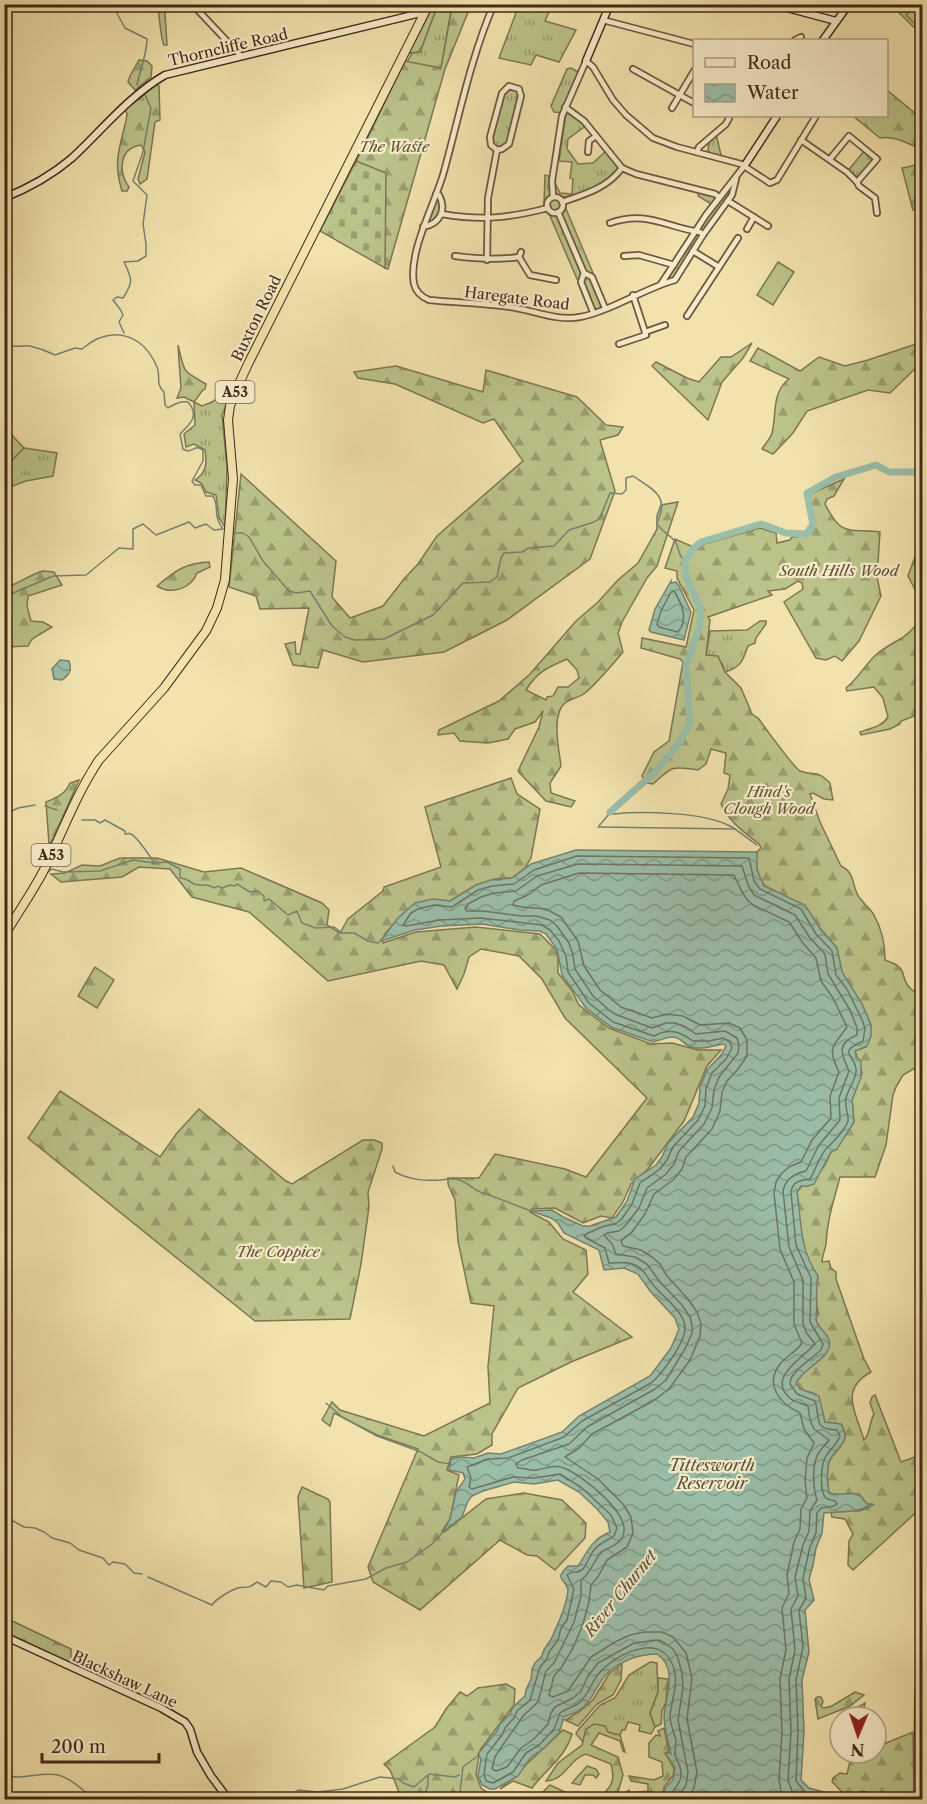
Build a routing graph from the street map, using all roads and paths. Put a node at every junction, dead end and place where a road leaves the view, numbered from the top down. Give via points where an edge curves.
1 (192, 4) edge
2 (494, 4) edge
3 (610, 4) edge
4 (772, 4) edge
5 (849, 4) edge
6 (790, 7) edge
7 (427, 8) edge
8 (412, 15) junction
9 (603, 20) junction
10 (420, 21) junction
11 (836, 21) junction
12 (801, 37) dead end
13 (797, 39) edge
14 (825, 39) edge
15 (693, 44) edge
16 (241, 56) junction
17 (586, 61) junction
18 (633, 69) dead end
19 (693, 73) edge
20 (680, 94) junction
21 (693, 102) edge
22 (565, 107) junction
23 (672, 108) dead end
24 (729, 117) edge
25 (776, 117) edge
26 (815, 117) edge
27 (596, 136) junction
28 (801, 140) junction
29 (587, 148) dead end
30 (497, 150) junction
31 (697, 152) junction
32 (830, 159) junction
33 (745, 165) junction
34 (622, 168) junction
35 (736, 179) junction
36 (858, 182) junction
37 (727, 188) junction
38 (733, 192) junction
39 (436, 194) junction
40 (553, 197) junction
41 (719, 197) junction
42 (4, 198) edge
43 (728, 201) junction
44 (562, 202) junction
45 (548, 208) junction
46 (558, 212) junction
47 (877, 213) dead end
48 (442, 214) junction
49 (754, 218) junction
50 (488, 219) junction
51 (610, 223) dead end
52 (423, 226) junction
53 (768, 226) dead end
54 (747, 229) dead end
55 (695, 231) junction
56 (704, 235) junction
57 (738, 238) dead end
58 (693, 251) junction
59 (455, 256) dead end
60 (624, 256) dead end
61 (487, 260) junction
62 (674, 265) junction
63 (719, 267) junction
64 (584, 273) junction
65 (669, 273) junction
66 (677, 278) junction
67 (556, 280) dead end
68 (661, 284) junction
69 (633, 295) junction
70 (605, 308) junction
71 (593, 312) junction
72 (687, 316) dead end
73 (665, 325) dead end
74 (645, 332) junction
75 (619, 344) dead end
76 (4, 936) edge
77 (4, 1636) edge
78 (922, 1660) edge
79 (228, 1799) edge
80 (917, 1800) edge

1 - 16 street
2 - 39 street via 478,42
3 - 9 street
4 - 6 street
5 - 11 street
6 - 11 street
7 - 8 street, Thorncliffe Road
7 - 10 highway, Buxton Road / A53
8 - 10 street
8 - 16 street, Thorncliffe Road
9 - 15 street
9 - 17 street
10 - 76 highway, Buxton Road / A53 via 230,406 233,479 225,580 217,608 206,631 164,688 99,760 71,808 47,863
11 - 14 street
12 - 13 street
16 - 42 street, Thorncliffe Road via 165,75 142,91 70,159 41,181
17 - 22 street
17 - 31 street via 613,100 644,132 664,143
18 - 20 street
19 - 20 street
20 - 21 street
20 - 23 street
22 - 27 street
22 - 40 street via 552,178
24 - 31 street
25 - 33 street
26 - 28 street
27 - 29 street
27 - 34 street
28 - 32 street
28 - 33 street via 774,183
30 - 30 street via 509,144 519,105 520,92 512,86 504,89 497,109 490,141
30 - 50 street
31 - 33 street
32 - 36 street
32 - 36 street via 849,136 877,159
33 - 35 street
34 - 41 street
34 - 44 street via 601,188
35 - 37 street
35 - 38 street
36 - 47 street via 875,198
37 - 38 street
37 - 41 street
38 - 43 street
39 - 48 street via 442,201
39 - 52 street
40 - 44 street
40 - 45 street
41 - 55 street
43 - 49 street
43 - 56 street
44 - 46 street
45 - 46 street
45 - 50 street
46 - 64 street
48 - 50 street
48 - 52 street via 434,224
49 - 53 street
49 - 54 street
50 - 61 street
51 - 55 street via 633,217
52 - 71 street, Haregate Road via 414,285 429,300 511,307 559,318
55 - 56 street
55 - 62 street
56 - 58 street
57 - 63 street
58 - 63 street
58 - 66 street
59 - 61 street
60 - 62 street via 639,255
61 - 67 street via 520,254 530,275
62 - 65 street
63 - 72 street
64 - 70 street via 592,277
64 - 71 street via 581,282
65 - 66 street via 671,279
65 - 68 street
66 - 68 street, Haregate Road
68 - 69 street, Haregate Road
69 - 70 street, Haregate Road
69 - 74 street
70 - 71 street, Haregate Road
73 - 74 street
74 - 75 street via 646,335
77 - 79 street, Blackshaw Lane via 185,1722 197,1752
78 - 80 street

